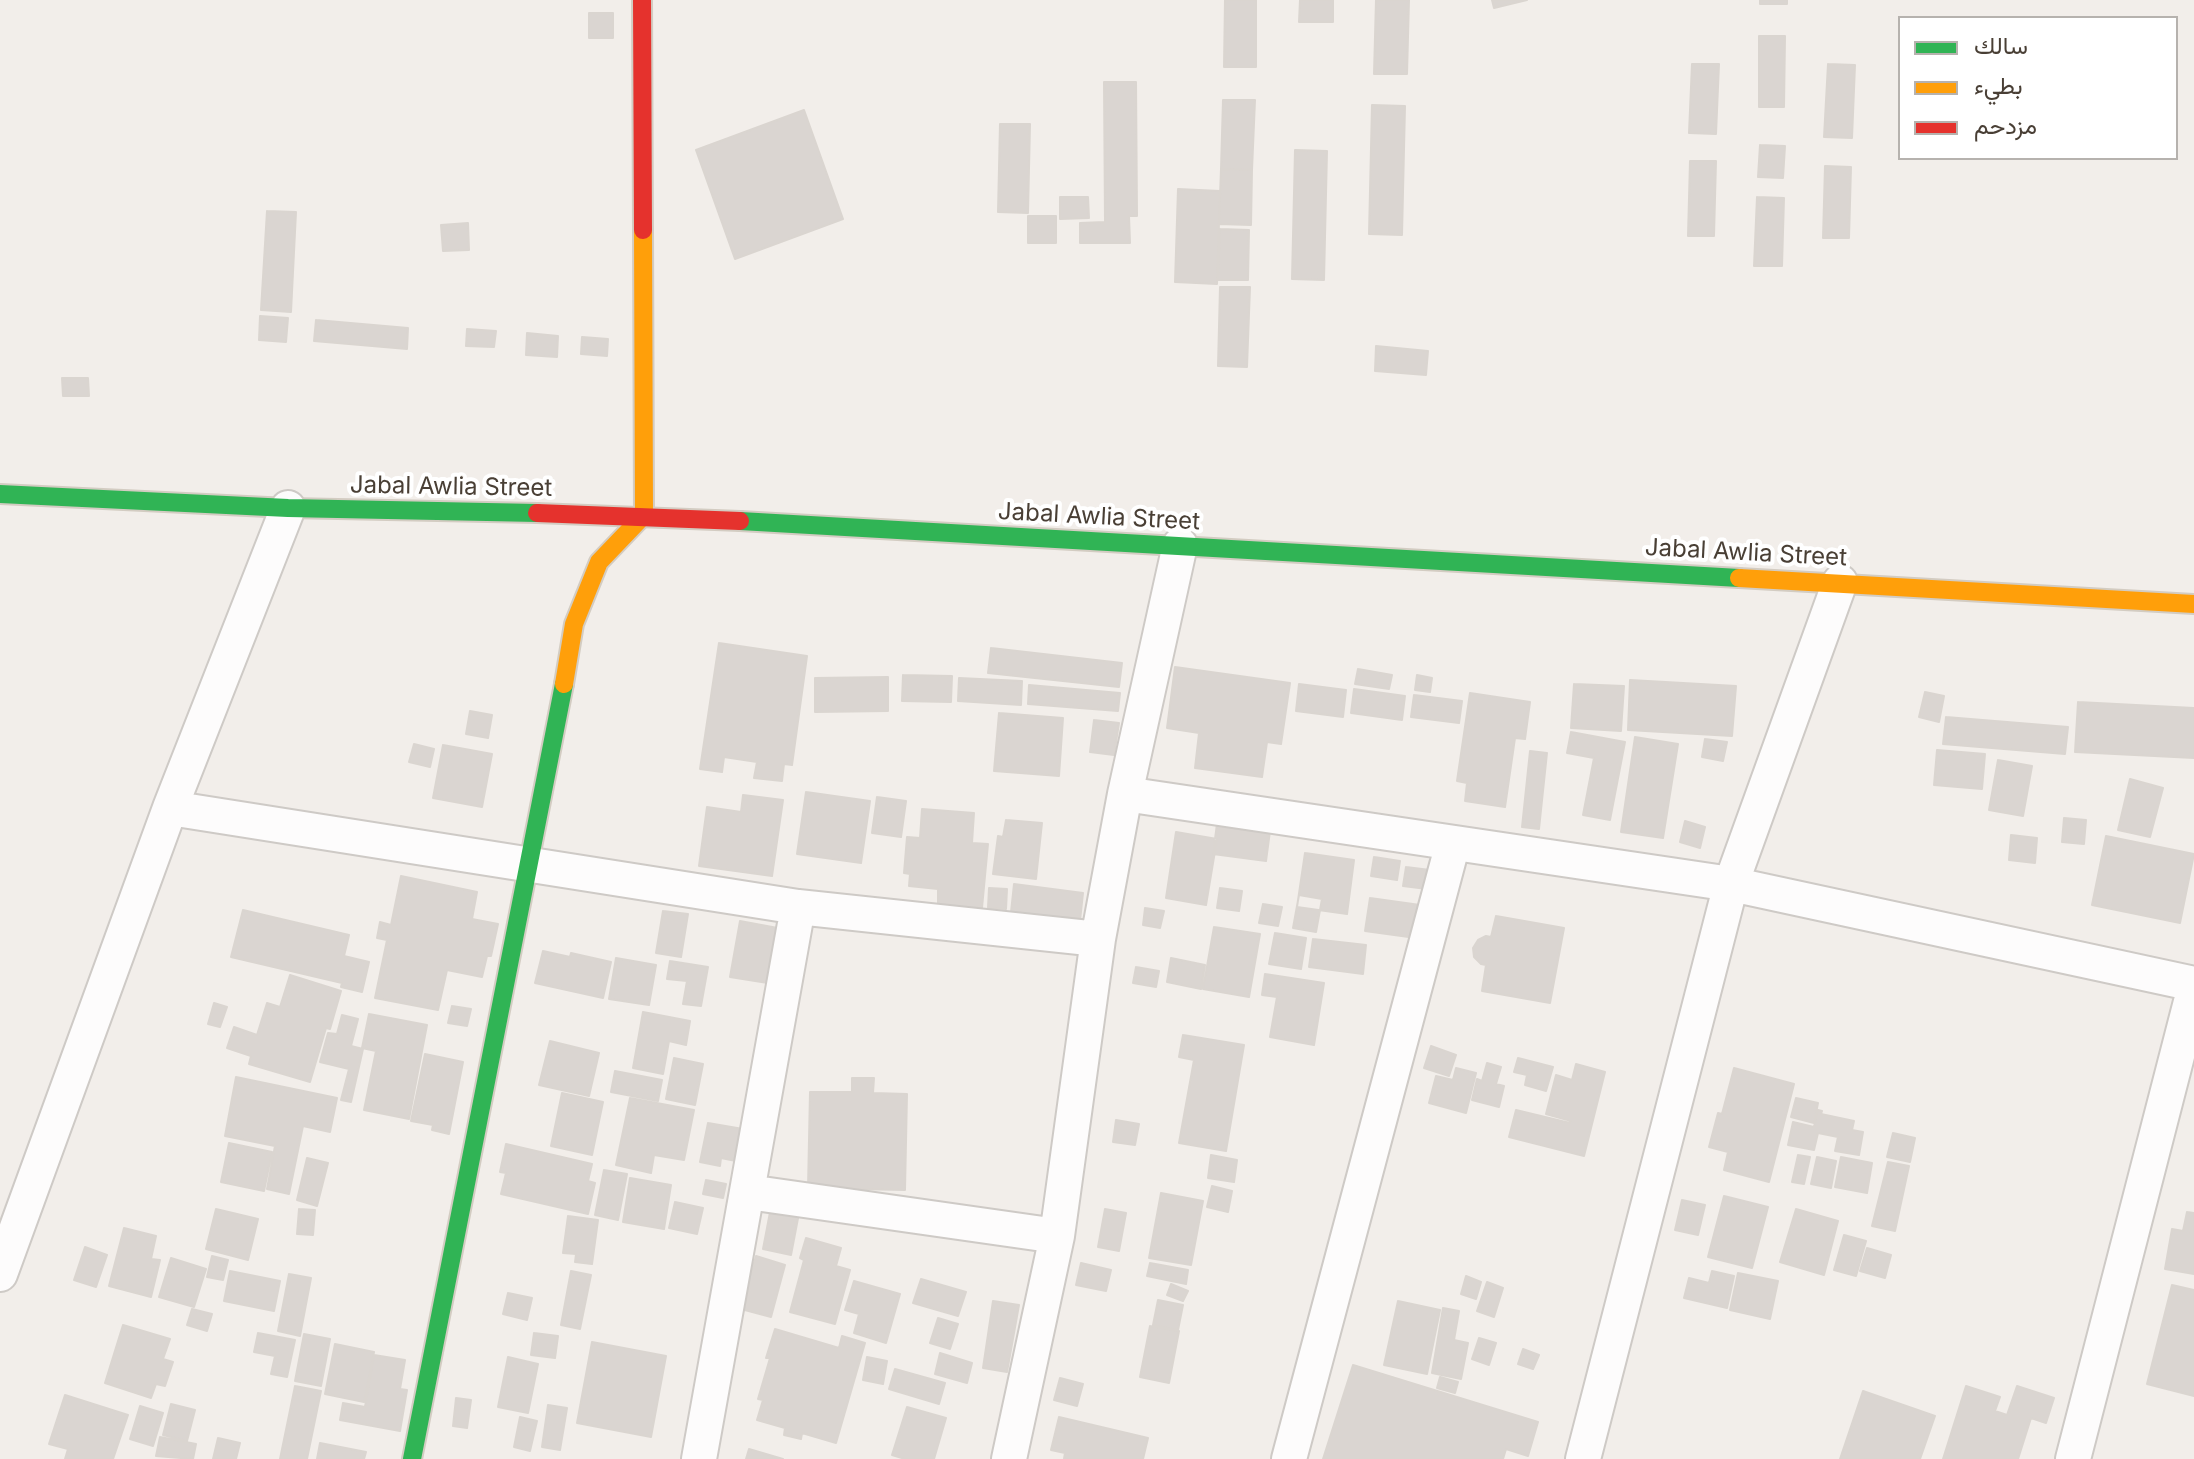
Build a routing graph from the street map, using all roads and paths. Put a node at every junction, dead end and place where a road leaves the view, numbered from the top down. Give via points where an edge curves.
1 (642, 0) edge
2 (0, 494) edge
3 (288, 508) junction
4 (644, 515) junction
5 (1180, 545) junction
6 (1840, 582) junction
7 (2194, 604) edge
8 (1125, 794) junction
9 (170, 808) junction
10 (1453, 843) junction
11 (529, 864) junction
12 (1731, 884) junction
13 (798, 907) junction
14 (1098, 939) junction
15 (2194, 984) edge
16 (2194, 990) edge
17 (2185, 1059) edge
18 (748, 1192) junction
19 (1057, 1236) junction
20 (0, 1274) edge
21 (412, 1459) edge
22 (699, 1459) edge
23 (1009, 1459) edge
24 (1289, 1459) edge
25 (1583, 1459) edge
26 (2073, 1459) edge

1 - 4 main road
2 - 3 main road, Jabal Awlia Street
3 - 4 main road, Jabal Awlia Street
3 - 9 street
4 - 5 main road, Jabal Awlia Street
4 - 11 main road via 599,562 574,624
5 - 6 main road, Jabal Awlia Street
5 - 8 street
6 - 7 main road, Jabal Awlia Street
6 - 12 street
8 - 10 street
8 - 14 street
9 - 11 street
9 - 20 street
10 - 12 street
10 - 24 street
11 - 13 street
11 - 21 main road
12 - 15 street
12 - 25 street
13 - 14 street
13 - 18 street
14 - 19 street
16 - 17 street
17 - 26 street
18 - 19 street
18 - 22 street
19 - 23 street

